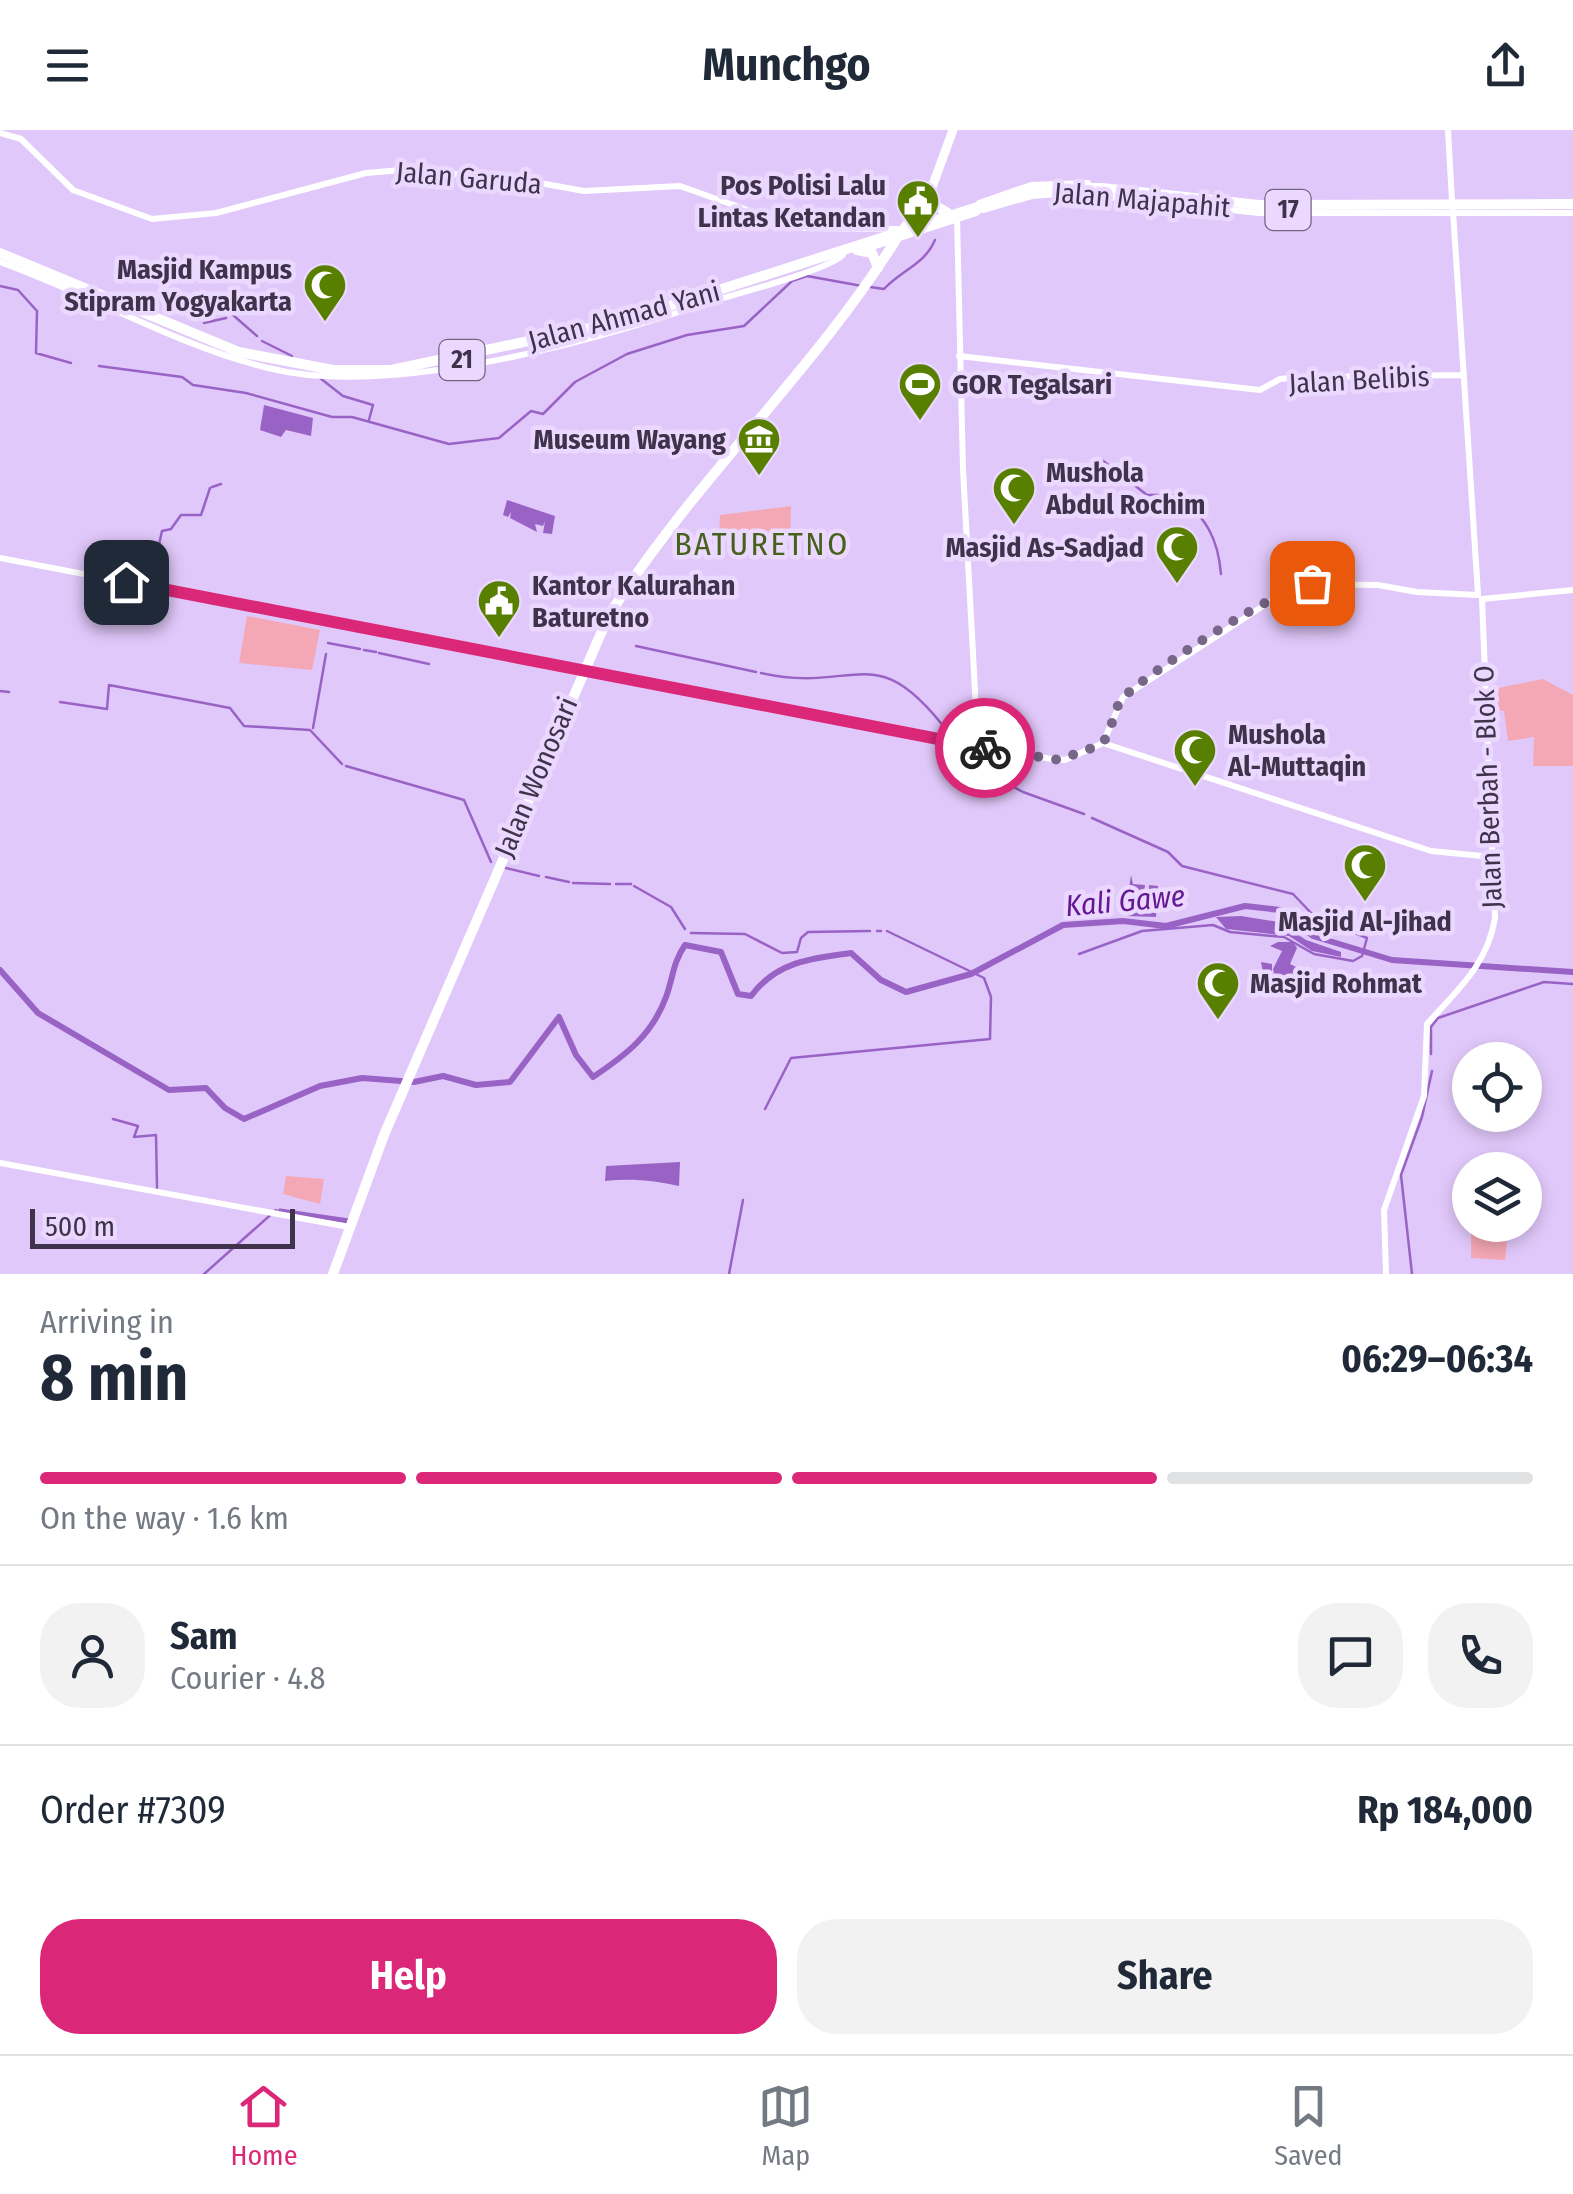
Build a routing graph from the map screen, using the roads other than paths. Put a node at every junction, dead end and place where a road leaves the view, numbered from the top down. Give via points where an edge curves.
1 (953, 130) edge
2 (1448, 130) edge
3 (0, 133) edge
4 (512, 170) dead end
5 (506, 178) junction
6 (929, 193) junction
7 (1147, 195) junction
8 (1207, 198) junction
9 (1452, 201) junction
10 (1348, 203) junction
11 (978, 207) junction
12 (1389, 207) junction
13 (1573, 207) edge
14 (1534, 211) junction
15 (1453, 212) junction
16 (954, 215) junction
17 (900, 233) junction
18 (857, 250) junction
19 (841, 252) junction
20 (0, 256) edge
21 (878, 268) junction
22 (70, 283) junction
23 (128, 305) junction
24 (959, 356) junction
25 (425, 369) junction
26 (1464, 375) junction
27 (0, 558) edge
28 (1573, 590) edge
29 (1480, 597) junction
30 (580, 672) junction
31 (1104, 743) junction
32 (978, 746) junction
33 (1493, 857) junction
34 (0, 1164) edge
35 (351, 1222) junction
36 (333, 1274) edge
37 (1386, 1274) edge

1 - 6 main road, Jalan Wonosari
2 - 9 street
3 - 5 street, Jalan Garuda via 21,139 73,190 160,220 225,211 372,172
4 - 5 street
5 - 17 street, Jalan Garuda via 584,191 680,186 798,228
6 - 16 highway via 936,206
6 - 17 main road, Jalan Wonosari
7 - 8 highway, Jalan Majapahit / 17
7 - 11 highway, Jalan Majapahit / 17 via 1046,190
7 - 12 highway, Jalan Majapahit / 17 via 1259,210
8 - 10 highway, Jalan Majapahit / 17 via 1259,206
8 - 11 street via 1057,182 1025,186
9 - 10 street
9 - 13 street
10 - 12 highway, Jalan Majapahit / 17
11 - 15 street via 1071,193 1259,213
11 - 16 highway, Jalan Majapahit / 17
12 - 13 highway, Jalan Majapahit / 17
12 - 14 highway, Jalan Majapahit / 17
13 - 14 highway, Jalan Majapahit / 17
14 - 15 street
15 - 26 street, Jalan Berbah - Blok O
16 - 17 highway, Jalan Majapahit / 17
16 - 24 street
17 - 18 highway, Jalan Ahmad Yani / 21
17 - 19 highway, Jalan Ahmad Yani / 21
17 - 21 highway, Jalan Wonosari
18 - 19 highway, Jalan Ahmad Yani / 21
18 - 21 highway via 872,253
19 - 23 highway, Jalan Ahmad Yani / 21 via 652,310 418,366 361,371 239,352
19 - 25 highway, Jalan Ahmad Yani / 21 via 596,332
20 - 22 highway, Jalan Ahmad Yani / 21
20 - 23 street
20 - 25 street via 209,349 268,368 345,378
21 - 30 highway, Jalan Wonosari via 641,566
22 - 23 highway, Jalan Ahmad Yani / 21
22 - 25 highway, Jalan Ahmad Yani / 21 via 218,349 268,364 340,374
24 - 26 street, Jalan Belibis via 1260,390 1299,377
24 - 32 street
26 - 29 street, Jalan Berbah - Blok O
27 - 30 street
28 - 29 street
29 - 31 street via 1298,584 1123,697
29 - 33 street, Jalan Berbah - Blok O
30 - 32 street
30 - 35 highway, Jalan Wonosari
31 - 32 street via 1059,760
31 - 33 street via 1431,851
33 - 37 street, Jalan Berbah - Blok O via 1495,913 1485,950 1449,1006 1428,1024 1424,1096 1384,1210
34 - 35 street
35 - 36 highway, Jalan Wonosari

